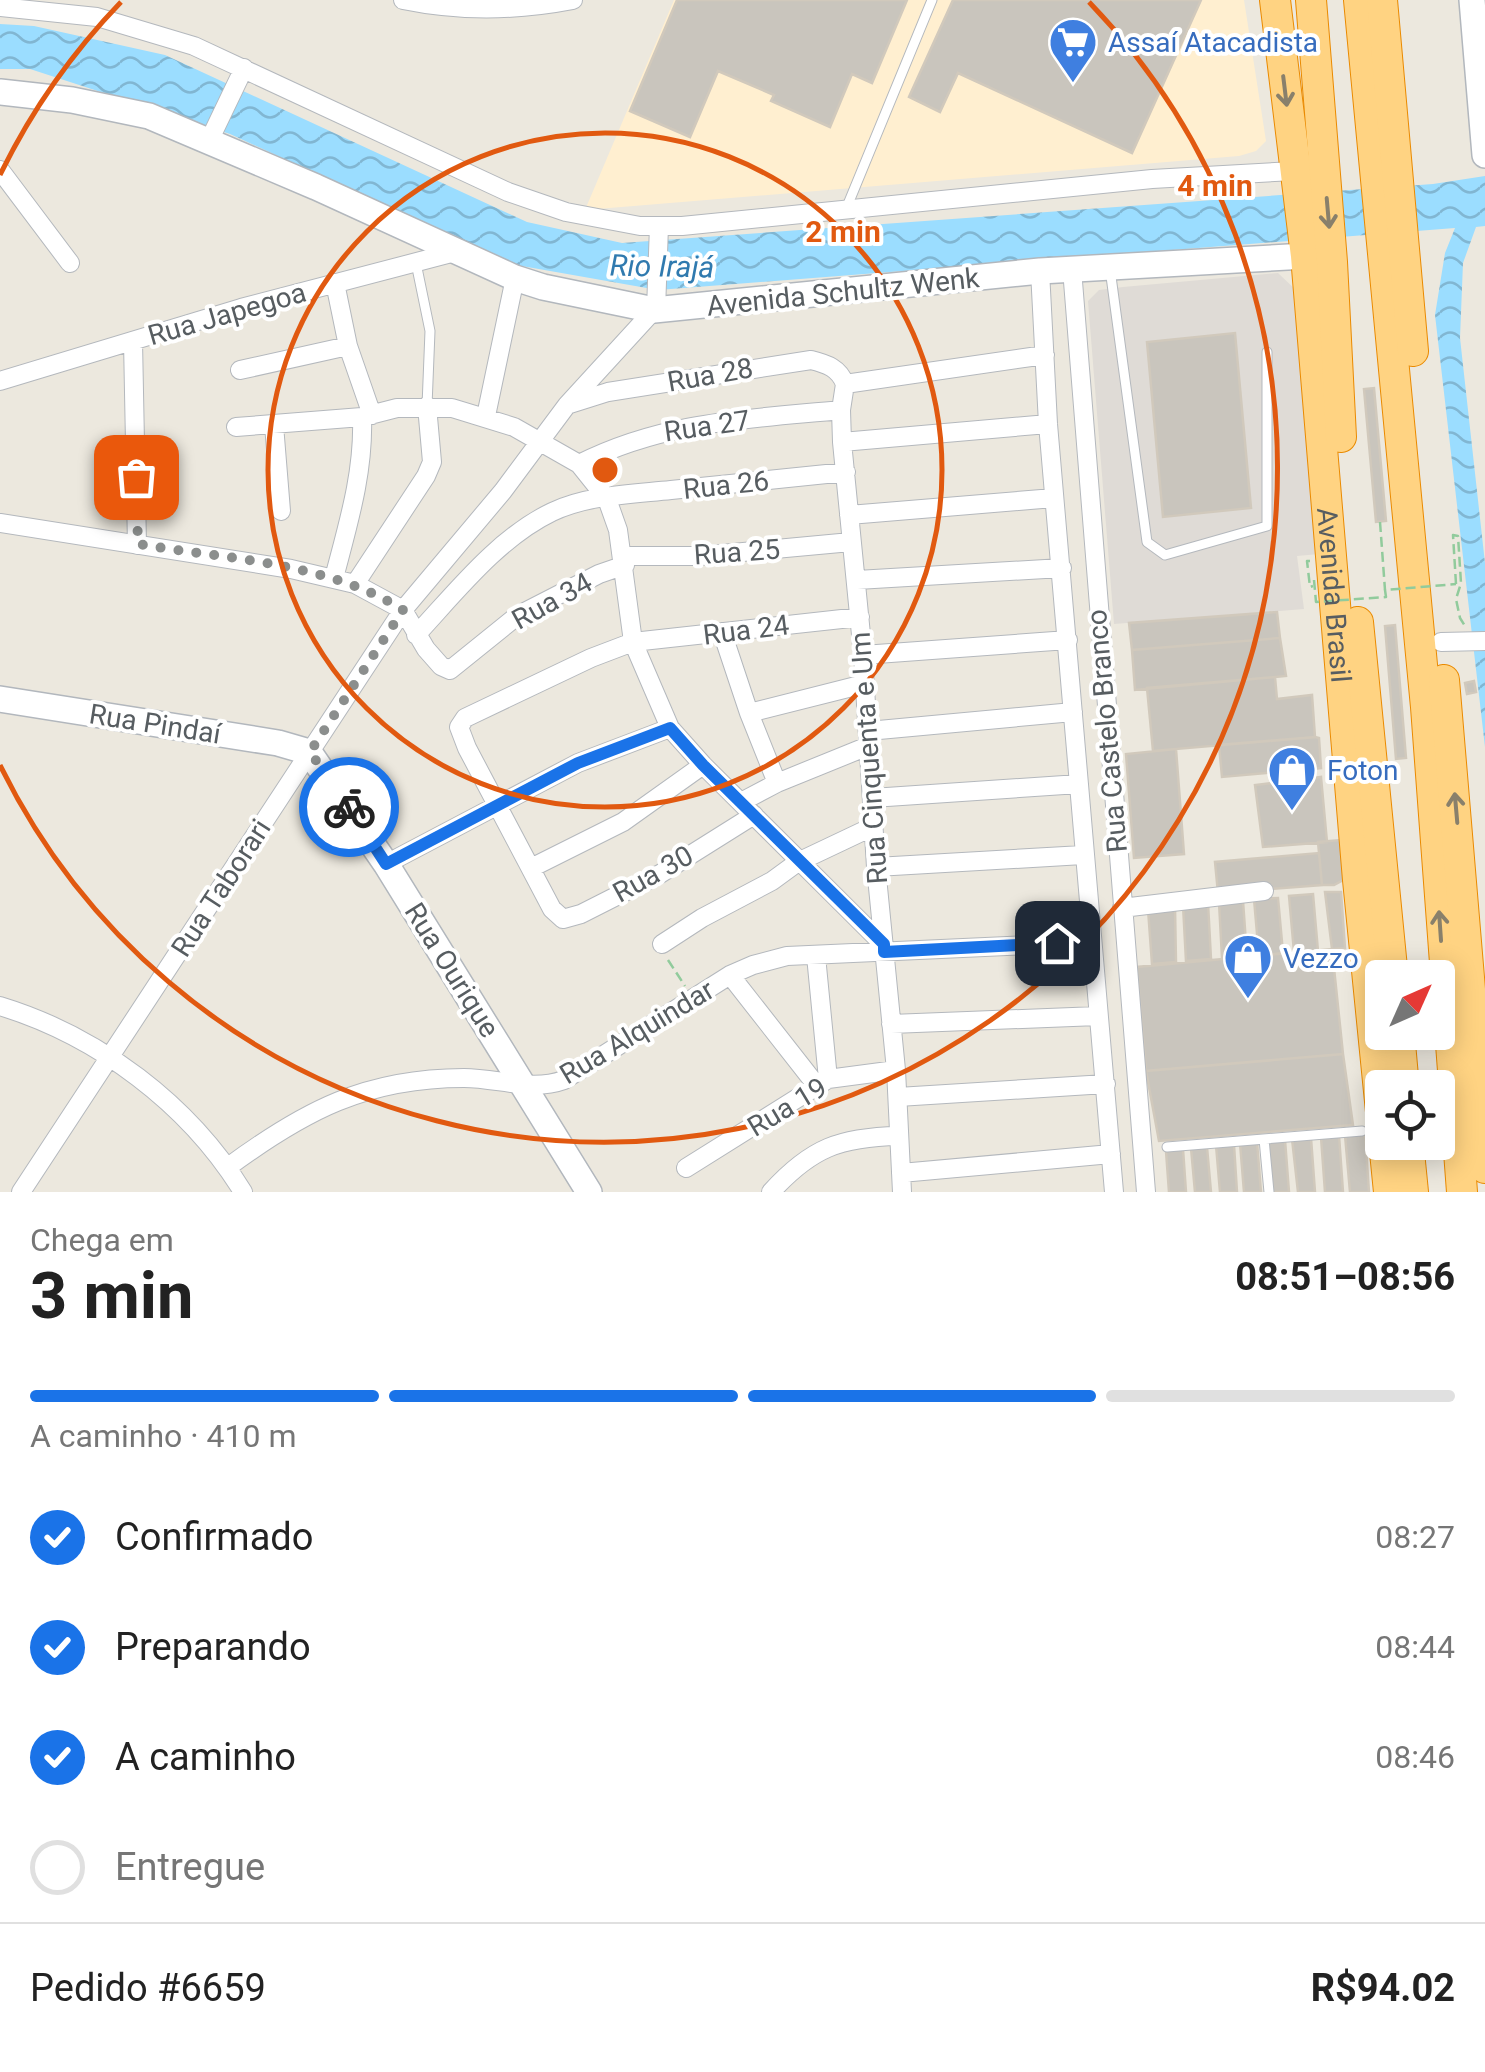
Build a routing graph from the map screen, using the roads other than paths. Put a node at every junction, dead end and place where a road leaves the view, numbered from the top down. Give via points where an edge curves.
1 (403, 0) edge
2 (573, 0) edge
3 (932, 0) edge
4 (1311, 0) edge
5 (1359, 0) edge
6 (1382, 0) edge
7 (1472, 0) edge
8 (1280, 2) edge
9 (0, 7) edge
10 (244, 68) junction
11 (0, 92) edge
12 (209, 140) junction
13 (1485, 153) edge
14 (1384, 157) junction
15 (1309, 163) junction
16 (0, 170) edge
17 (846, 209) junction
18 (658, 232) junction
19 (1392, 250) junction
20 (454, 252) junction
21 (1314, 253) junction
22 (70, 263) dead end
23 (416, 263) junction
24 (1110, 266) junction
25 (1072, 269) junction
26 (1040, 271) junction
27 (515, 278) junction
28 (335, 283) junction
29 (656, 305) junction
30 (133, 341) junction
31 (348, 346) junction
32 (1267, 352) dead end
33 (1046, 355) junction
34 (240, 370) dead end
35 (0, 381) edge
36 (845, 384) junction
37 (568, 405) junction
38 (427, 406) junction
39 (841, 410) junction
40 (367, 416) junction
41 (486, 416) junction
42 (1048, 424) junction
43 (274, 425) junction
44 (236, 427) dead end
45 (540, 439) junction
46 (842, 442) junction
47 (579, 464) junction
48 (846, 472) junction
49 (1054, 498) junction
50 (607, 499) junction
51 (281, 511) dead end
52 (849, 515) junction
53 (0, 523) edge
54 (851, 542) junction
55 (138, 544) junction
56 (624, 560) junction
57 (1062, 568) junction
58 (334, 578) junction
59 (857, 580) junction
60 (354, 584) junction
61 (403, 610) junction
62 (860, 617) junction
63 (722, 632) junction
64 (416, 634) junction
65 (1068, 640) junction
66 (633, 642) junction
67 (1466, 642) edge
68 (863, 655) junction
69 (864, 684) junction
70 (0, 699) edge
71 (748, 712) junction
72 (1073, 712) junction
73 (670, 728) junction
74 (868, 738) junction
75 (310, 752) junction
76 (703, 765) junction
77 (777, 783) junction
78 (1080, 784) junction
79 (872, 798) junction
80 (498, 804) junction
81 (747, 809) junction
82 (874, 826) junction
83 (1083, 855) junction
84 (798, 862) junction
85 (386, 864) junction
86 (531, 868) junction
87 (876, 868) junction
88 (1358, 880) junction
89 (1264, 891) dead end
90 (1122, 908) junction
91 (1092, 942) junction
92 (662, 944) road end
93 (884, 948) junction
94 (816, 956) junction
95 (1378, 960) edge
96 (1391, 960) edge
97 (730, 975) junction
98 (0, 1006) edge
99 (1098, 1016) junction
100 (891, 1024) junction
101 (111, 1058) junction
102 (896, 1070) junction
103 (823, 1083) junction
104 (1106, 1084) junction
105 (523, 1085) junction
106 (898, 1097) junction
107 (1362, 1131) dead end
108 (899, 1136) junction
109 (1264, 1139) junction
110 (1167, 1147) dead end
111 (1111, 1154) junction
112 (1400, 1160) edge
113 (1410, 1160) edge
114 (228, 1167) junction
115 (686, 1168) dead end
116 (900, 1172) junction
117 (1469, 1174) edge
118 (21, 1192) edge
119 (243, 1192) edge
120 (589, 1192) edge
121 (772, 1192) edge
122 (902, 1192) edge
123 (1114, 1192) edge
124 (1146, 1192) edge
125 (1269, 1192) edge
126 (1389, 1192) edge
127 (1404, 1192) edge
128 (1413, 1192) edge

1 - 2 street via 480,10
3 - 17 lane
4 - 15 highway, Avenida Brasil
5 - 14 highway
6 - 14 highway
7 - 13 street
8 -> 15 highway, Avenida Brasil
8 - 15 highway via 1307,84
9 - 10 street via 98,17
10 - 12 street
10 - 18 street via 508,192
11 - 12 street, Avenida Schultz Wenk via 149,116
12 - 20 street, Avenida Schultz Wenk
14 - 19 highway
15 - 17 street
15 -> 21 highway, Avenida Brasil
16 - 22 street
17 - 18 street
18 - 29 street
19 - 67 highway
117 -> 19 highway
20 - 23 street, Rua Japegoa
20 - 27 street, Avenida Schultz Wenk
21 - 24 street, Avenida Schultz Wenk
21 - 88 highway, Avenida Brasil
21 - 96 highway, Avenida Brasil via 1340,432
23 - 28 street, Rua Japegoa
23 - 38 lane via 430,332
24 - 25 street, Avenida Schultz Wenk
24 - 32 lane via 1147,542 1164,556 1266,526
25 - 26 street, Avenida Schultz Wenk
25 - 90 street, Rua Castelo Branco
26 - 29 street, Avenida Schultz Wenk
26 - 33 street, Rua Castelo Branco
27 - 29 street, Avenida Schultz Wenk
27 - 41 street
28 - 30 street, Rua Japegoa
28 - 31 street
29 - 37 street, Rua Taborari
30 - 35 street, Rua Japegoa
30 - 55 street
31 - 34 street
31 - 40 street
33 - 36 street
33 - 42 street, Rua Castelo Branco
36 - 37 street, Rua 28 via 837,370 811,360 608,392
36 - 39 street, Rua Cinquenta e Um
37 - 45 street, Rua Taborari
38 - 40 street
38 - 41 street
38 - 60 street via 432,462
39 - 46 street, Rua Cinquenta e Um
39 - 47 street, Rua 27 via 671,428
40 - 43 street
40 - 58 street via 359,482
41 - 45 street
42 - 46 street
42 - 49 street, Rua Castelo Branco
43 - 44 street
43 - 51 street
45 - 47 street
45 - 61 street, Rua Taborari
46 - 48 street, Rua Cinquenta e Um
47 - 50 street
48 - 50 street, Rua 26
48 - 52 street, Rua Cinquenta e Um
49 - 52 street
49 - 57 street, Rua Castelo Branco
50 - 56 street
50 - 64 street, Rua 26 via 552,512 525,528
52 - 54 street, Rua Cinquenta e Um
53 - 55 street
54 - 56 street, Rua 25
54 - 59 street, Rua Cinquenta e Um
55 - 58 street
56 - 64 street, Rua 34 via 517,616 450,670
56 - 66 street
57 - 59 street
57 - 65 street, Rua Castelo Branco
58 - 60 street
59 - 62 street, Rua Cinquenta e Um
60 - 61 street
61 - 64 street
61 - 75 street, Rua Taborari
62 - 63 street, Rua 24
62 - 68 street, Rua Cinquenta e Um
63 - 66 street, Rua 24
63 - 71 street
65 - 68 street
65 - 72 street, Rua Castelo Branco
66 - 73 street
66 - 80 street, Rua 24 via 465,718 460,727 467,748
117 -> 67 highway via 1462,999 1471,975
68 - 69 street, Rua Cinquenta e Um
69 - 71 street
69 - 74 street, Rua Cinquenta e Um
70 - 75 street, Rua Pindaí
71 - 77 street
72 - 74 street
72 - 78 street, Rua Castelo Branco
73 - 76 street
73 - 80 street via 578,763
74 - 77 street
74 - 79 street, Rua Cinquenta e Um
75 - 85 street, Rua Ourique
75 - 101 street, Rua Taborari
76 - 81 street
76 - 86 street via 623,822
77 - 81 street
78 - 79 street
78 - 83 street, Rua Castelo Branco
79 - 82 street, Rua Cinquenta e Um
80 - 85 street
80 - 86 street
81 - 84 street
81 - 86 street, Rua 30 via 660,874 571,919 552,909
82 - 84 street
82 - 87 street, Rua Cinquenta e Um
83 - 87 street
83 - 91 street, Rua Castelo Branco
84 - 92 street
84 - 93 street
85 - 105 street, Rua Ourique
87 - 93 street, Rua Cinquenta e Um
88 - 95 highway
88 - 126 highway, Avenida Brasil
89 - 90 street
90 - 124 street, Rua Castelo Branco
91 - 93 street, Rua Alquindar
91 - 99 street, Rua Castelo Branco
93 - 94 street, Rua Alquindar
93 - 100 street, Rua Cinquenta e Um
94 - 97 street, Rua Alquindar via 787,956
94 - 103 street
97 - 103 street
97 - 105 street, Rua Alquindar via 564,1080
98 - 101 street
99 - 100 street
99 - 104 street, Rua Castelo Branco
100 - 102 street, Rua Cinquenta e Um
101 - 114 street via 153,1088
101 - 118 street, Rua Taborari
102 - 103 street, Rua 19
102 - 106 street, Rua Cinquenta e Um
103 - 115 street, Rua 19
104 - 106 street
104 - 111 street, Rua Castelo Branco
105 - 114 street, Rua Alquindar via 454,1078 370,1089 281,1128
105 - 120 street, Rua Ourique
106 - 108 street, Rua Cinquenta e Um
107 - 109 lane
108 - 116 street, Rua Cinquenta e Um
108 - 121 street via 866,1137 813,1153
109 - 110 lane
109 - 125 lane
111 - 116 street
111 - 123 street, Rua Castelo Branco
112 - 127 highway
113 - 128 highway
114 - 119 street
116 - 122 street, Rua Cinquenta e Um

